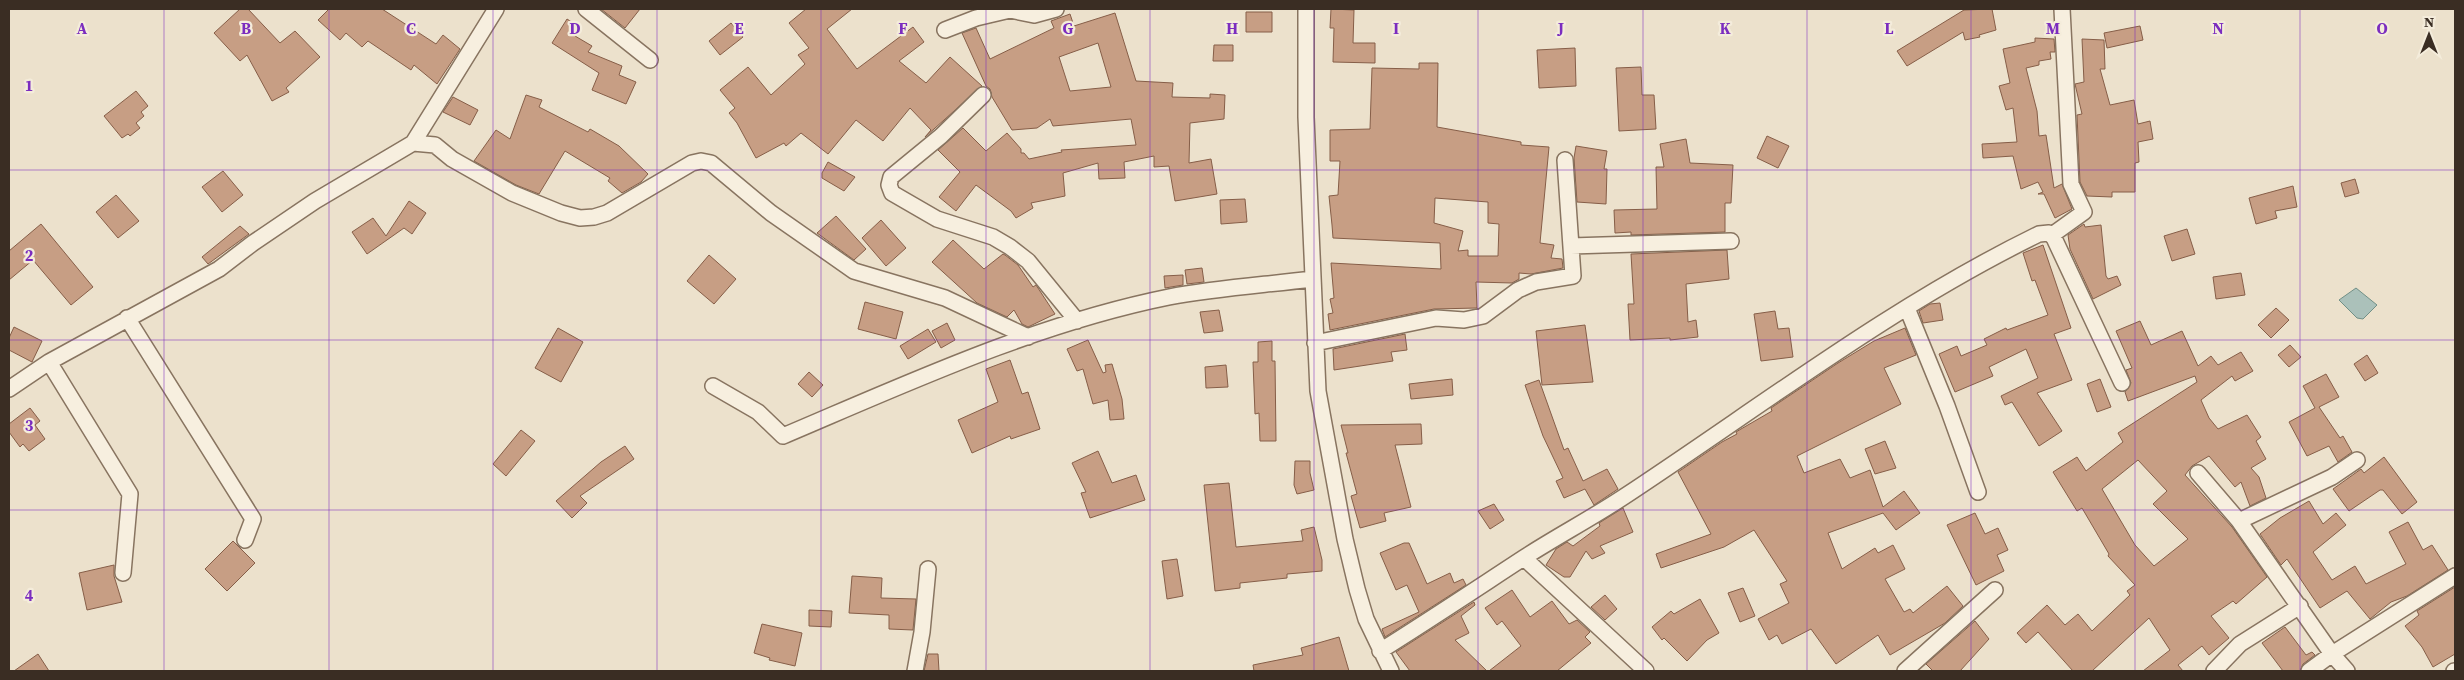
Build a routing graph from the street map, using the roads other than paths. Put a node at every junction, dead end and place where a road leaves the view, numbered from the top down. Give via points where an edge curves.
1 (496, 9) edge
2 (586, 9) edge
3 (1056, 9) edge
4 (1306, 9) edge
5 (2062, 9) edge
6 (945, 30) dead end
7 (650, 60) dead end
8 (983, 95) dead end
9 (413, 143) junction
10 (1565, 160) dead end
11 (2052, 235) junction
12 (1731, 241) dead end
13 (1571, 246) junction
14 (1312, 279) junction
15 (1907, 308) junction
16 (127, 318) junction
17 (1077, 321) junction
18 (1028, 337) junction
19 (1315, 343) junction
20 (49, 362) junction
21 (2122, 383) dead end
22 (713, 386) dead end
23 (9, 389) edge
24 (2357, 460) dead end
25 (2198, 473) dead end
26 (1978, 492) dead end
27 (2239, 522) junction
28 (245, 540) dead end
29 (1524, 558) junction
30 (928, 569) dead end
31 (123, 573) dead end
32 (2455, 576) edge
33 (1995, 590) dead end
34 (2300, 606) junction
35 (1380, 651) junction
36 (2332, 654) junction
37 (915, 671) edge
38 (1391, 671) edge
39 (1646, 671) edge
40 (1905, 671) edge
41 (2214, 671) edge
42 (2309, 671) edge
43 (2347, 671) edge

1 - 9 street
2 - 7 street
3 - 6 street via 1034,15 1010,10
4 - 14 street
5 - 11 street via 2071,184 2084,212
8 - 17 street via 941,136 891,177 889,186 892,193 937,219 993,237 1010,247 1028,261
9 - 16 street via 315,201 219,269
9 - 18 street via 435,145 452,159 512,193 580,218 607,213 692,163 711,163 771,213 854,271 945,298
10 - 13 street
11 - 15 street via 2040,234 2029,239
11 - 21 street
12 - 13 street
13 - 19 street via 1573,276 1536,282 1518,290 1483,316 1464,320 1436,318
14 - 17 street via 1169,297
14 - 19 street
15 - 26 street
15 - 29 street via 1621,498
16 - 20 street
16 - 28 street via 253,519
17 - 18 street
18 - 22 street via 917,379 783,436 758,412
19 - 35 street via 1318,391 1345,539 1366,619
20 - 23 street
20 - 31 street via 130,494
24 - 27 street via 2332,477
25 - 27 street
27 - 34 street
29 - 35 street
29 - 39 street
30 - 37 street
32 - 36 street
33 - 40 street
34 - 36 street
34 - 41 street via 2240,644
35 - 38 street
36 - 42 street
36 - 43 street

